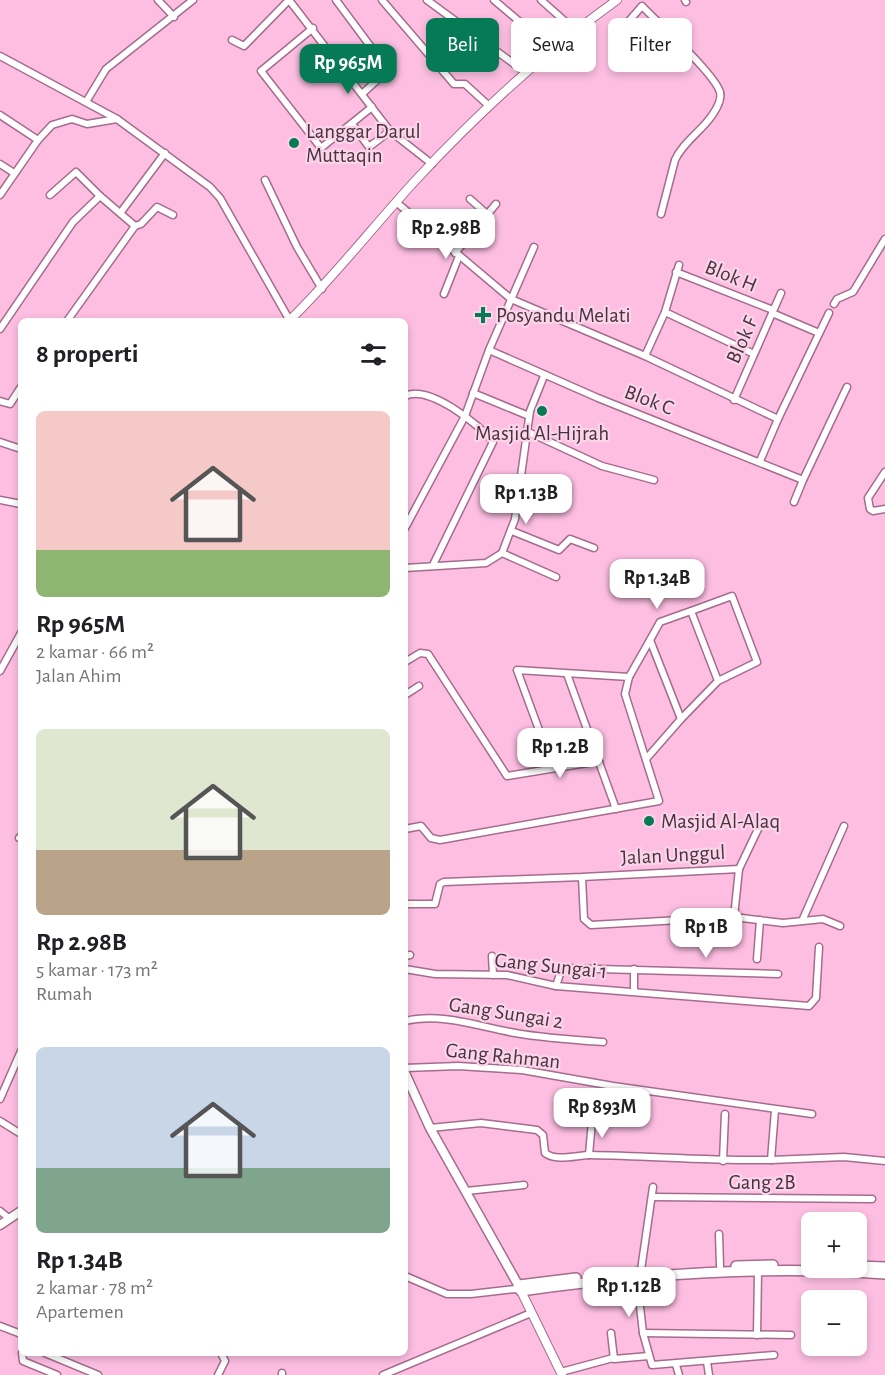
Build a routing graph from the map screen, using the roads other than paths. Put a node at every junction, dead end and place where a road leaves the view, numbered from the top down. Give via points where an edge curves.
1 (158, 0) edge
2 (193, 0) edge
3 (289, 0) edge
4 (336, 0) edge
5 (382, 0) edge
6 (427, 0) edge
7 (494, 0) edge
8 (541, 0) edge
9 (617, 0) edge
10 (174, 17) junction
11 (515, 18) edge
12 (561, 18) edge
13 (594, 18) edge
14 (632, 18) edge
15 (654, 18) edge
16 (313, 28) junction
17 (232, 40) dead end
18 (0, 56) edge
19 (692, 58) edge
20 (511, 62) edge
21 (525, 72) edge
22 (362, 94) junction
23 (86, 102) junction
24 (488, 105) junction
25 (372, 107) junction
26 (0, 115) edge
27 (117, 119) junction
28 (352, 124) junction
29 (390, 131) junction
30 (38, 140) junction
31 (165, 153) junction
32 (0, 164) edge
33 (432, 164) junction
34 (14, 173) junction
35 (265, 180) dead end
36 (0, 195) edge
37 (50, 195) dead end
38 (100, 196) junction
39 (470, 199) dead end
40 (396, 202) junction
41 (496, 204) dead end
42 (121, 212) junction
43 (488, 214) junction
44 (662, 214) dead end
45 (173, 215) dead end
46 (135, 226) junction
47 (885, 239) edge
48 (534, 247) dead end
49 (457, 254) junction
50 (322, 289) junction
51 (781, 293) dead end
52 (444, 294) dead end
53 (511, 299) junction
54 (834, 304) dead end
55 (773, 311) junction
56 (665, 312) junction
57 (829, 313) dead end
58 (69, 318) edge
59 (288, 318) edge
60 (293, 318) edge
61 (0, 329) edge
62 (819, 333) junction
63 (489, 350) junction
64 (754, 354) junction
65 (645, 356) junction
66 (544, 375) junction
67 (847, 387) dead end
68 (18, 392) edge
69 (473, 393) junction
70 (408, 395) edge
71 (734, 400) junction
72 (0, 401) edge
73 (465, 416) junction
74 (529, 416) junction
75 (778, 419) junction
76 (526, 431) junction
77 (0, 442) edge
78 (18, 448) edge
79 (760, 461) junction
80 (885, 472) edge
81 (801, 479) junction
82 (654, 480) dead end
83 (0, 500) edge
84 (794, 502) dead end
85 (18, 503) edge
86 (885, 509) edge
87 (408, 522) edge
88 (512, 531) junction
89 (594, 548) dead end
90 (502, 553) junction
91 (433, 565) junction
92 (408, 568) edge
93 (556, 577) dead end
94 (692, 611) junction
95 (18, 638) edge
96 (650, 640) junction
97 (408, 661) edge
98 (0, 671) edge
99 (567, 674) junction
100 (629, 677) junction
101 (718, 681) junction
102 (419, 686) dead end
103 (408, 693) edge
104 (681, 719) junction
105 (646, 759) junction
106 (599, 761) junction
107 (553, 768) junction
108 (616, 809) junction
109 (760, 825) dead end
110 (844, 826) dead end
111 (408, 829) edge
112 (739, 868) junction
113 (582, 877) junction
114 (408, 904) edge
115 (734, 917) junction
116 (760, 920) junction
117 (802, 921) junction
118 (840, 926) dead end
119 (819, 947) dead end
120 (492, 956) dead end
121 (757, 959) dead end
122 (634, 969) junction
123 (408, 970) edge
124 (778, 974) dead end
125 (493, 975) junction
126 (556, 986) junction
127 (634, 990) junction
128 (408, 1020) edge
129 (603, 1042) dead end
130 (18, 1059) edge
131 (408, 1068) edge
132 (14, 1070) junction
133 (18, 1072) edge
134 (408, 1080) edge
135 (0, 1100) edge
136 (775, 1110) junction
137 (725, 1114) dead end
138 (812, 1114) dead end
139 (0, 1121) edge
140 (592, 1121) dead end
141 (430, 1128) junction
142 (18, 1132) edge
143 (589, 1155) junction
144 (771, 1160) junction
145 (723, 1161) junction
146 (885, 1161) edge
147 (524, 1185) dead end
148 (653, 1187) dead end
149 (466, 1191) junction
150 (652, 1197) junction
151 (872, 1198) dead end
152 (0, 1211) edge
153 (18, 1213) edge
154 (10, 1218) junction
155 (0, 1225) edge
156 (719, 1234) dead end
157 (885, 1262) edge
158 (801, 1265) edge
159 (720, 1266) junction
160 (867, 1266) edge
161 (885, 1267) edge
162 (758, 1271) junction
163 (638, 1273) junction
164 (885, 1274) edge
165 (408, 1277) edge
166 (518, 1288) junction
167 (531, 1313) junction
168 (0, 1326) edge
169 (18, 1333) edge
170 (611, 1333) dead end
171 (643, 1333) junction
172 (757, 1335) junction
173 (791, 1335) dead end
174 (774, 1354) dead end
175 (22, 1356) edge
176 (52, 1356) edge
177 (222, 1356) edge
178 (613, 1358) junction
179 (650, 1359) junction
180 (707, 1362) junction
181 (676, 1365) junction
182 (561, 1373) edge
183 (57, 1375) edge
184 (98, 1375) edge
185 (218, 1375) edge
186 (383, 1375) edge
187 (679, 1375) edge
188 (709, 1375) edge

1 - 10 street
2 - 10 street
3 - 16 street
3 - 17 street via 244,46
4 - 22 street via 388,70
5 - 24 street via 454,84 465,84
6 - 20 street
7 - 11 street
8 - 12 street
9 - 13 street
10 - 23 street via 106,69
14 - 15 street via 642,6
16 - 22 street
16 - 28 street via 261,71 321,148
18 - 23 street
19 - 44 street via 720,91 721,98 713,115 678,153
21 - 24 street
22 - 25 street
23 - 27 street
24 - 33 street
25 - 28 street
25 - 29 street
26 - 30 street
27 - 30 street via 98,124 64,120 52,125
27 - 31 street
28 - 29 street via 369,147
29 - 33 street
30 - 34 street
31 - 42 street
31 - 59 street via 220,198
32 - 34 street
33 - 40 street
34 - 36 street
35 - 50 street
37 - 38 street via 76,172
38 - 42 street
38 - 61 street via 73,222
39 - 43 street
40 - 49 street
40 - 50 street
41 - 43 street
42 - 46 street
43 - 49 street
45 - 46 street via 157,207
46 - 58 street
47 - 54 street via 853,292
48 - 53 street
49 - 52 street
49 - 53 street
50 - 60 street
51 - 55 street, Blok F
53 - 63 street
53 - 65 street
55 - 56 street, Blok H via 677,268
55 - 62 street, Blok H
55 - 64 street, Blok F
56 - 64 street
56 - 65 street
57 - 62 street
62 - 75 street
63 - 66 street, Blok C
63 - 69 street
64 - 71 street, Blok F
65 - 71 street
66 - 74 street
66 - 79 street, Blok C
67 - 81 street
68 - 72 street via 10,404
69 - 73 street
69 - 74 street
70 - 73 street via 429,396
71 - 75 street
73 - 87 street
73 - 91 street via 492,440 493,446
74 - 76 street
75 - 79 street
76 - 82 street via 602,466
76 - 88 street
77 - 78 street
79 - 81 street, Blok C
80 - 86 street via 868,503 873,511
81 - 84 street
83 - 85 street
88 - 89 street via 560,550 570,539
88 - 90 street
90 - 91 street via 486,563
90 - 93 street
91 - 92 street
94 - 96 street via 660,622
94 - 101 street
94 - 101 street via 729,596 735,598 757,662
95 - 98 street
96 - 100 street
96 - 104 street
97 - 107 street via 426,653 508,776
99 - 100 street
99 - 106 street
99 - 107 street via 518,670
100 - 105 street via 625,694
101 - 104 street
102 - 103 street
104 - 105 street
105 - 108 street via 659,801
106 - 107 street
106 - 108 street
108 - 111 street via 436,841 424,827
109 - 112 street
110 - 117 street
112 - 113 street, Jalan Unggul
112 - 115 street, Jalan Unggul
113 - 114 street, Jalan Unggul via 444,882 435,904
113 - 115 street via 584,919 591,925
115 - 116 street
116 - 117 street
116 - 121 street
117 - 118 street via 823,919
119 - 127 street, Gang Sungai 1 via 816,998 809,1006
120 - 125 street
122 - 124 street
122 - 126 street via 562,968
122 - 127 street
123 - 125 street, Gang Sungai 1
125 - 126 street, Gang Sungai 1
126 - 127 street, Gang Sungai 1
128 - 129 street, Gang Sungai 2 via 440,1019 524,1034
130 - 132 street
131 - 136 street, Gang Rahman via 522,1070
132 - 133 street
132 - 135 street
134 - 141 main road
136 - 138 street, Gang Rahman
136 - 144 street
137 - 145 street
139 - 142 street
140 - 143 street
141 - 143 street via 481,1123 537,1130 543,1135 548,1155
141 - 149 main road
143 - 145 street
144 - 145 street
144 - 146 street via 844,1157
147 - 149 street
148 - 150 street
149 - 166 main road
150 - 151 street, Gang 2B
150 - 163 street
152 - 154 street
153 - 154 main road
154 - 155 main road
156 - 159 street
157 - 161 street
158 - 159 main road
159 - 163 main road
160 - 161 main road
162 - 163 main road
162 - 164 main road
162 - 172 street
163 - 166 main road
163 - 171 street
165 - 166 street via 447,1294
166 - 167 street
167 - 182 street
167 - 186 street
168 - 169 street
170 - 178 street
171 - 172 street
171 - 179 street
172 - 173 street
174 - 180 street
175 - 183 street via 22,1361
176 - 184 street
177 - 185 street via 225,1361
178 - 179 street
178 - 182 street
179 - 181 street via 655,1366
180 - 181 street
180 - 188 street
181 - 187 street

